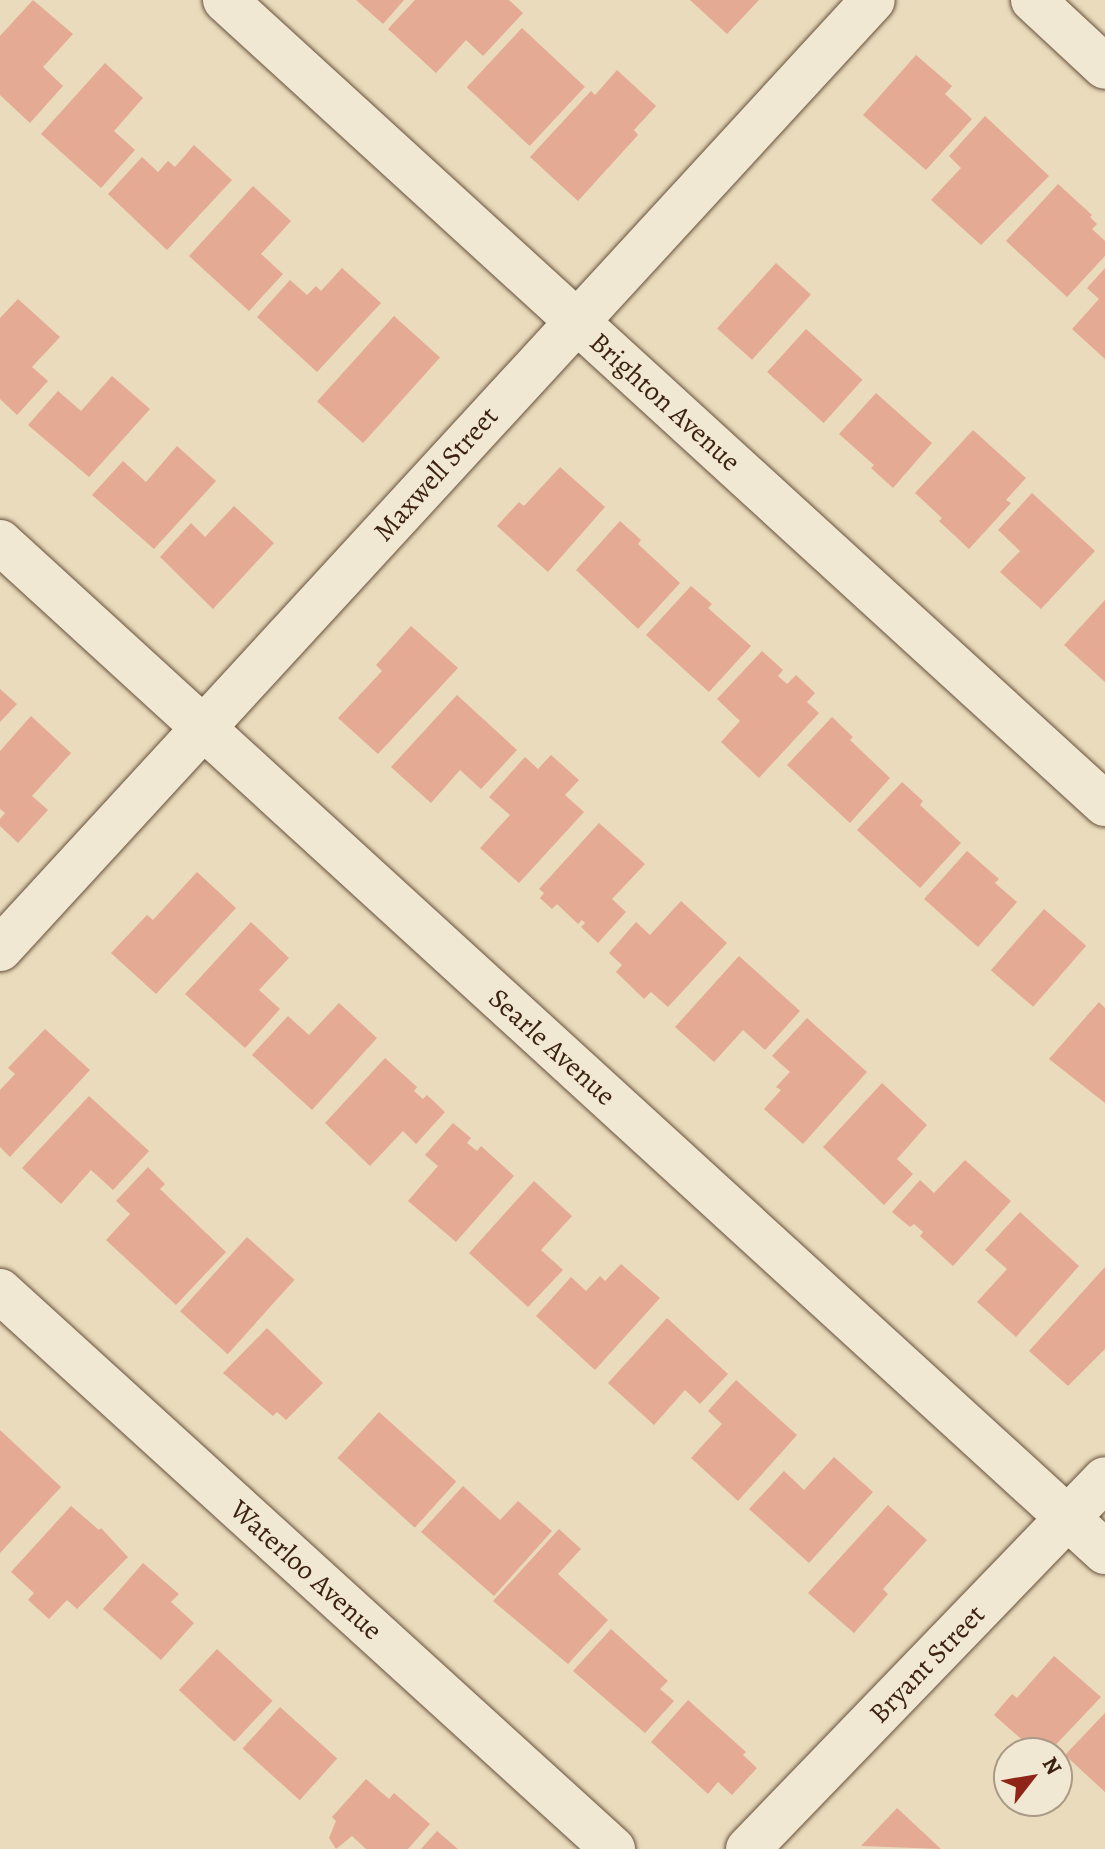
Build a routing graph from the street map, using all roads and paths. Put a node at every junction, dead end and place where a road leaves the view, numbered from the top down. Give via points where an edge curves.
1 (225, 0) edge
2 (873, 0) edge
3 (1033, 0) edge
4 (1105, 67) edge
5 (575, 319) junction
6 (0, 542) edge
7 (204, 729) junction
8 (1105, 804) edge
9 (0, 949) edge
10 (0, 1291) edge
11 (1105, 1479) edge
12 (1068, 1518) junction
13 (1105, 1552) edge
14 (613, 1849) edge
15 (748, 1849) edge

1 - 5 street, Brighton Avenue
2 - 5 street, Maxwell Street
3 - 4 street
5 - 7 street, Maxwell Street
5 - 8 street, Brighton Avenue
6 - 7 street, Searle Avenue
7 - 9 street, Maxwell Street
7 - 12 street, Searle Avenue
10 - 14 street, Waterloo Avenue
11 - 12 street, Bryant Street
12 - 13 street, Searle Avenue
12 - 15 street, Bryant Street

